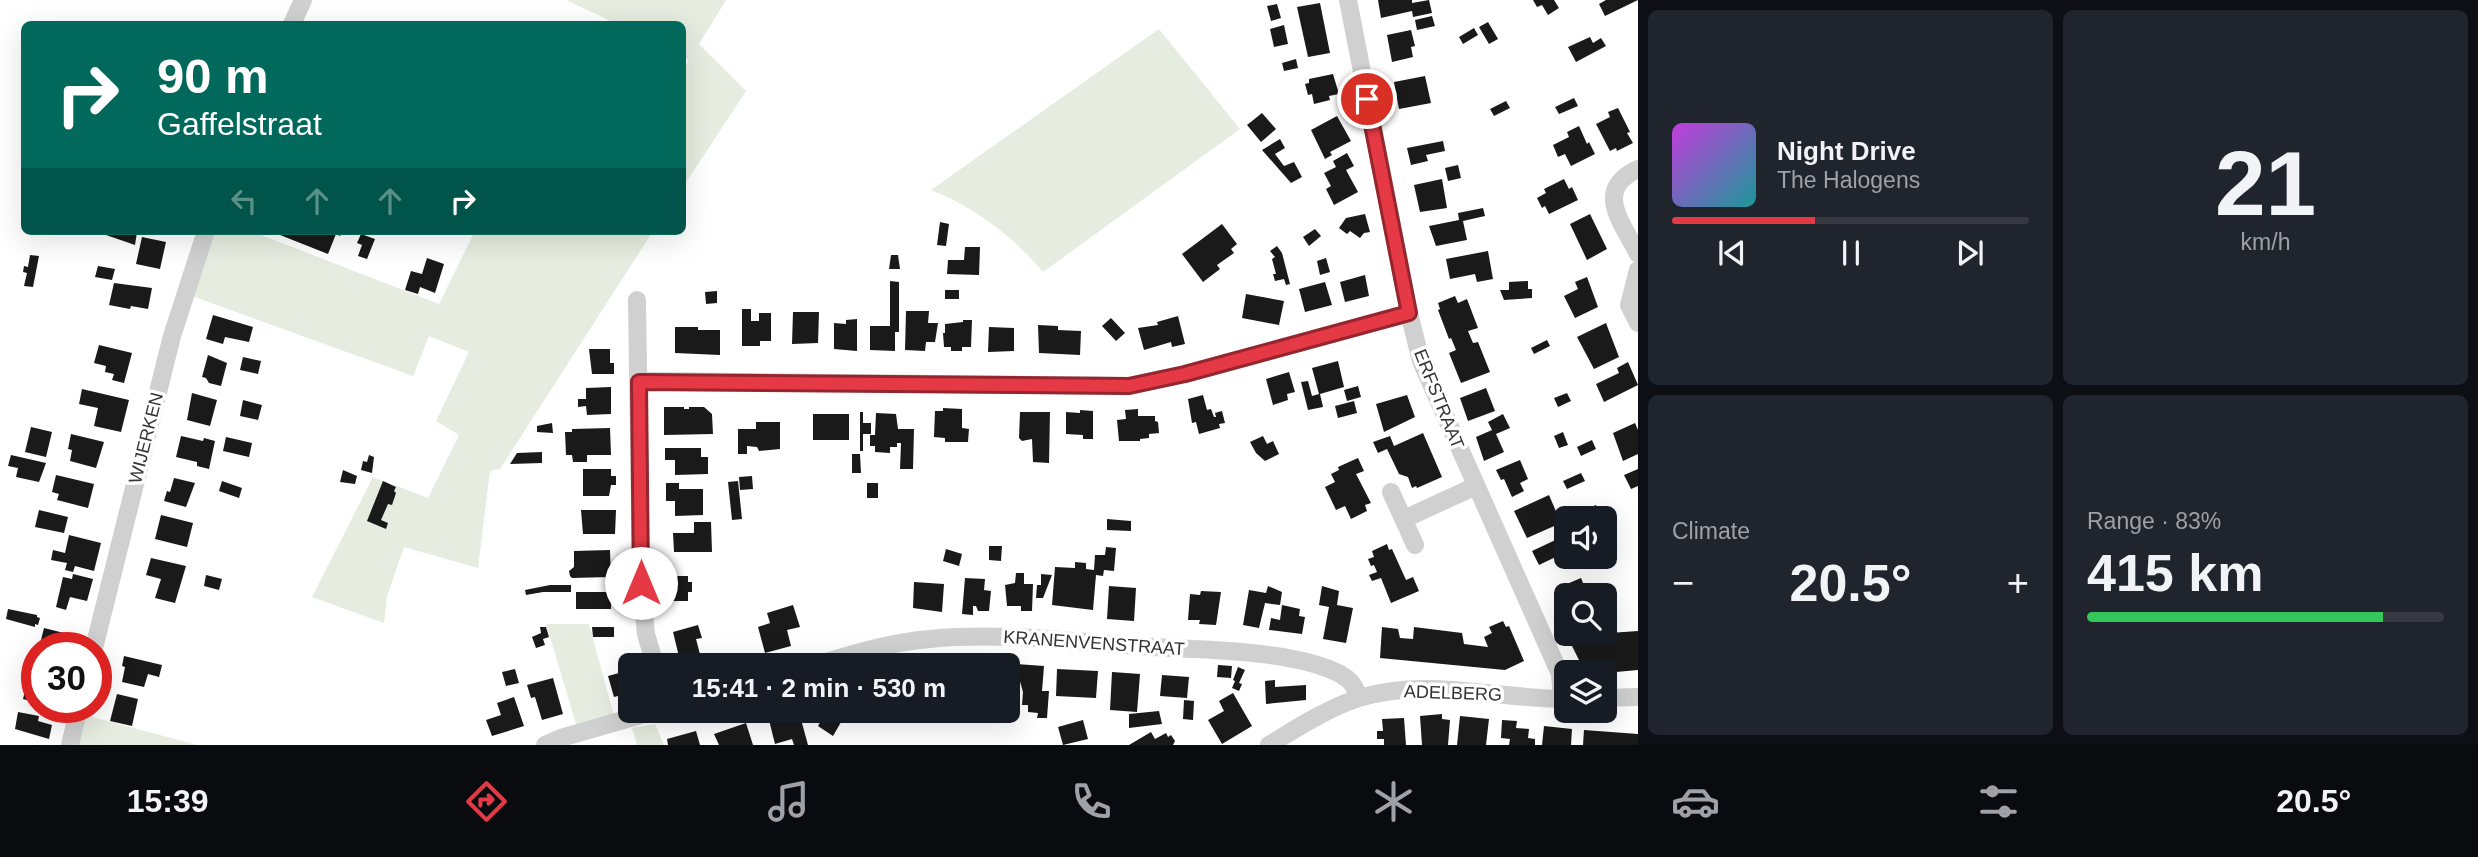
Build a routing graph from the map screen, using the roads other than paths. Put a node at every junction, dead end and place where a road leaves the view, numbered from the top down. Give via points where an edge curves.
1 (303, 0) edge
2 (1348, 0) edge
3 (293, 21) edge
4 (1638, 169) edge
5 (205, 235) edge
6 (1638, 254) edge
7 (1638, 270) edge
8 (636, 300) dead end
9 (1409, 313) junction
10 (1638, 323) edge
11 (639, 382) junction
12 (1476, 486) junction
13 (1391, 492) dead end
14 (1404, 519) junction
15 (1415, 545) dead end
16 (98, 632) edge
17 (651, 653) edge
18 (861, 653) edge
19 (1554, 661) edge
20 (1638, 696) edge
21 (1617, 697) edge
22 (1359, 698) junction
23 (1554, 698) edge
24 (618, 722) edge
25 (75, 723) edge
26 (70, 745) edge
27 (545, 745) edge
28 (1269, 745) edge

1 - 3 street
2 - 9 street, ERFSTRAAT
4 - 6 street via 1625,175 1613,193 1617,212
5 - 16 street, WIJERKEN via 172,336
7 - 10 street via 1629,305
8 - 11 street
9 - 11 street via 1129,386
9 - 12 street, ERFSTRAAT via 1421,361
11 - 17 street via 642,603
12 - 14 street
12 - 19 street, ERFSTRAAT
13 - 14 street
14 - 15 street
18 - 22 street, KRANENVENSTRAAT via 902,642 986,636 1233,652 1300,661 1338,673 1354,685
20 - 21 street
22 - 23 street, ADELBERG via 1425,690
22 - 28 street, ADELBERG
24 - 27 street
25 - 26 street

